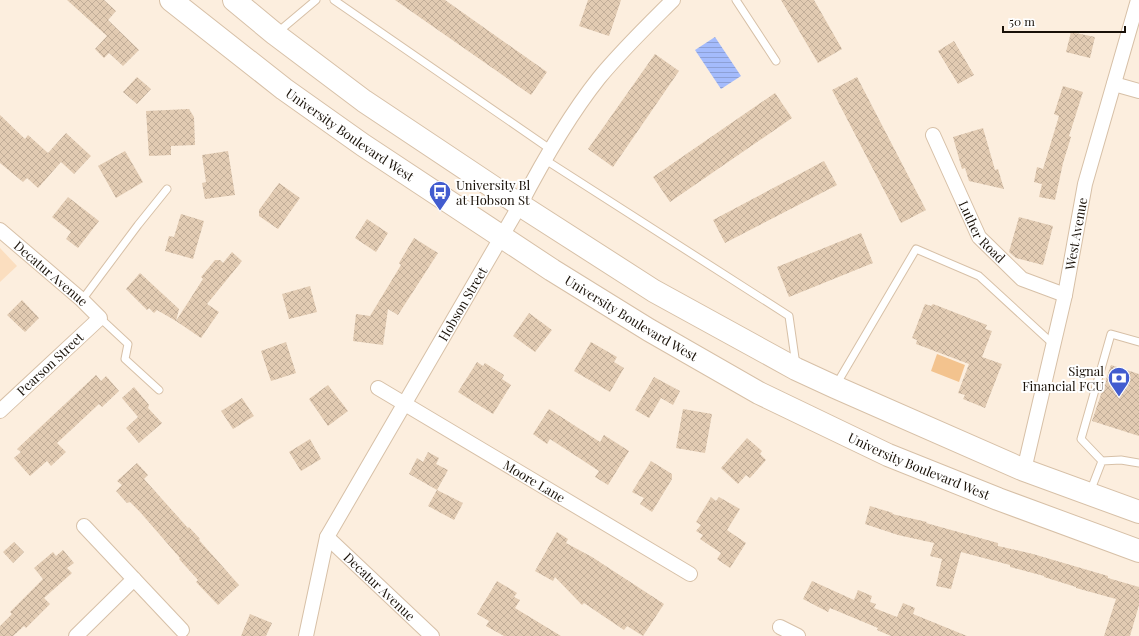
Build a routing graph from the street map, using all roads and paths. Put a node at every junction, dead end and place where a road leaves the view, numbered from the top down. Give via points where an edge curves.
1 (171, 0) edge
2 (234, 0) edge
3 (316, 0) edge
4 (334, 0) edge
5 (673, 0) edge
6 (736, 0) edge
7 (1138, 0) edge
8 (275, 34) junction
9 (776, 61) dead end
10 (1114, 84) junction
11 (1139, 91) edge
12 (933, 135) dead end
13 (547, 154) junction
14 (167, 189) dead end
15 (520, 205) junction
16 (0, 230) edge
17 (501, 236) junction
18 (1065, 296) junction
19 (82, 300) junction
20 (100, 318) junction
21 (1139, 342) edge
22 (1054, 344) junction
23 (796, 369) junction
24 (835, 387) junction
25 (378, 388) dead end
26 (159, 390) dead end
27 (405, 403) junction
28 (0, 410) edge
29 (1102, 461) junction
30 (1139, 464) edge
31 (1024, 470) junction
32 (1090, 494) junction
33 (1139, 512) edge
34 (84, 526) dead end
35 (327, 537) junction
36 (1139, 551) edge
37 (690, 574) dead end
38 (134, 579) junction
39 (780, 627) dead end
40 (182, 630) dead end
41 (76, 636) edge
42 (306, 636) edge
43 (432, 636) edge
44 (798, 636) edge

1 - 17 main road, University Boulevard West via 284,89
2 - 8 main road
3 - 8 lane
4 - 13 lane
5 - 13 street, Hobson Street via 599,78
6 - 9 lane
7 - 10 street, West Avenue
8 - 15 main road via 364,101
10 - 11 street
10 - 18 street, West Avenue via 1085,184
12 - 18 street, Luther Road via 979,238 1022,279
13 - 15 street, Hobson Street
13 - 23 lane via 789,316
14 - 19 lane
15 - 17 street, Hobson Street
15 - 23 main road via 654,291
16 - 19 street, Decatur Avenue
17 - 27 street, Hobson Street
17 - 36 main road, University Boulevard West via 649,330 759,393 888,455
18 - 22 street, West Avenue
19 - 20 street, Decatur Avenue
20 - 26 lane via 128,344 125,359
20 - 28 street, Pearson Street
21 - 29 lane via 1111,334 1081,439
22 - 24 lane via 979,276 916,248
22 - 31 street, West Avenue
23 - 24 main road
24 - 31 main road
25 - 27 street, Moore Lane
27 - 35 street, Hobson Street
27 - 37 street, Moore Lane
29 - 30 lane via 1121,460
29 - 32 lane
31 - 32 main road
32 - 33 main road
34 - 38 street
35 - 42 street, Hobson Street
35 - 43 street, Decatur Avenue
38 - 40 street
38 - 41 street
39 - 44 street

